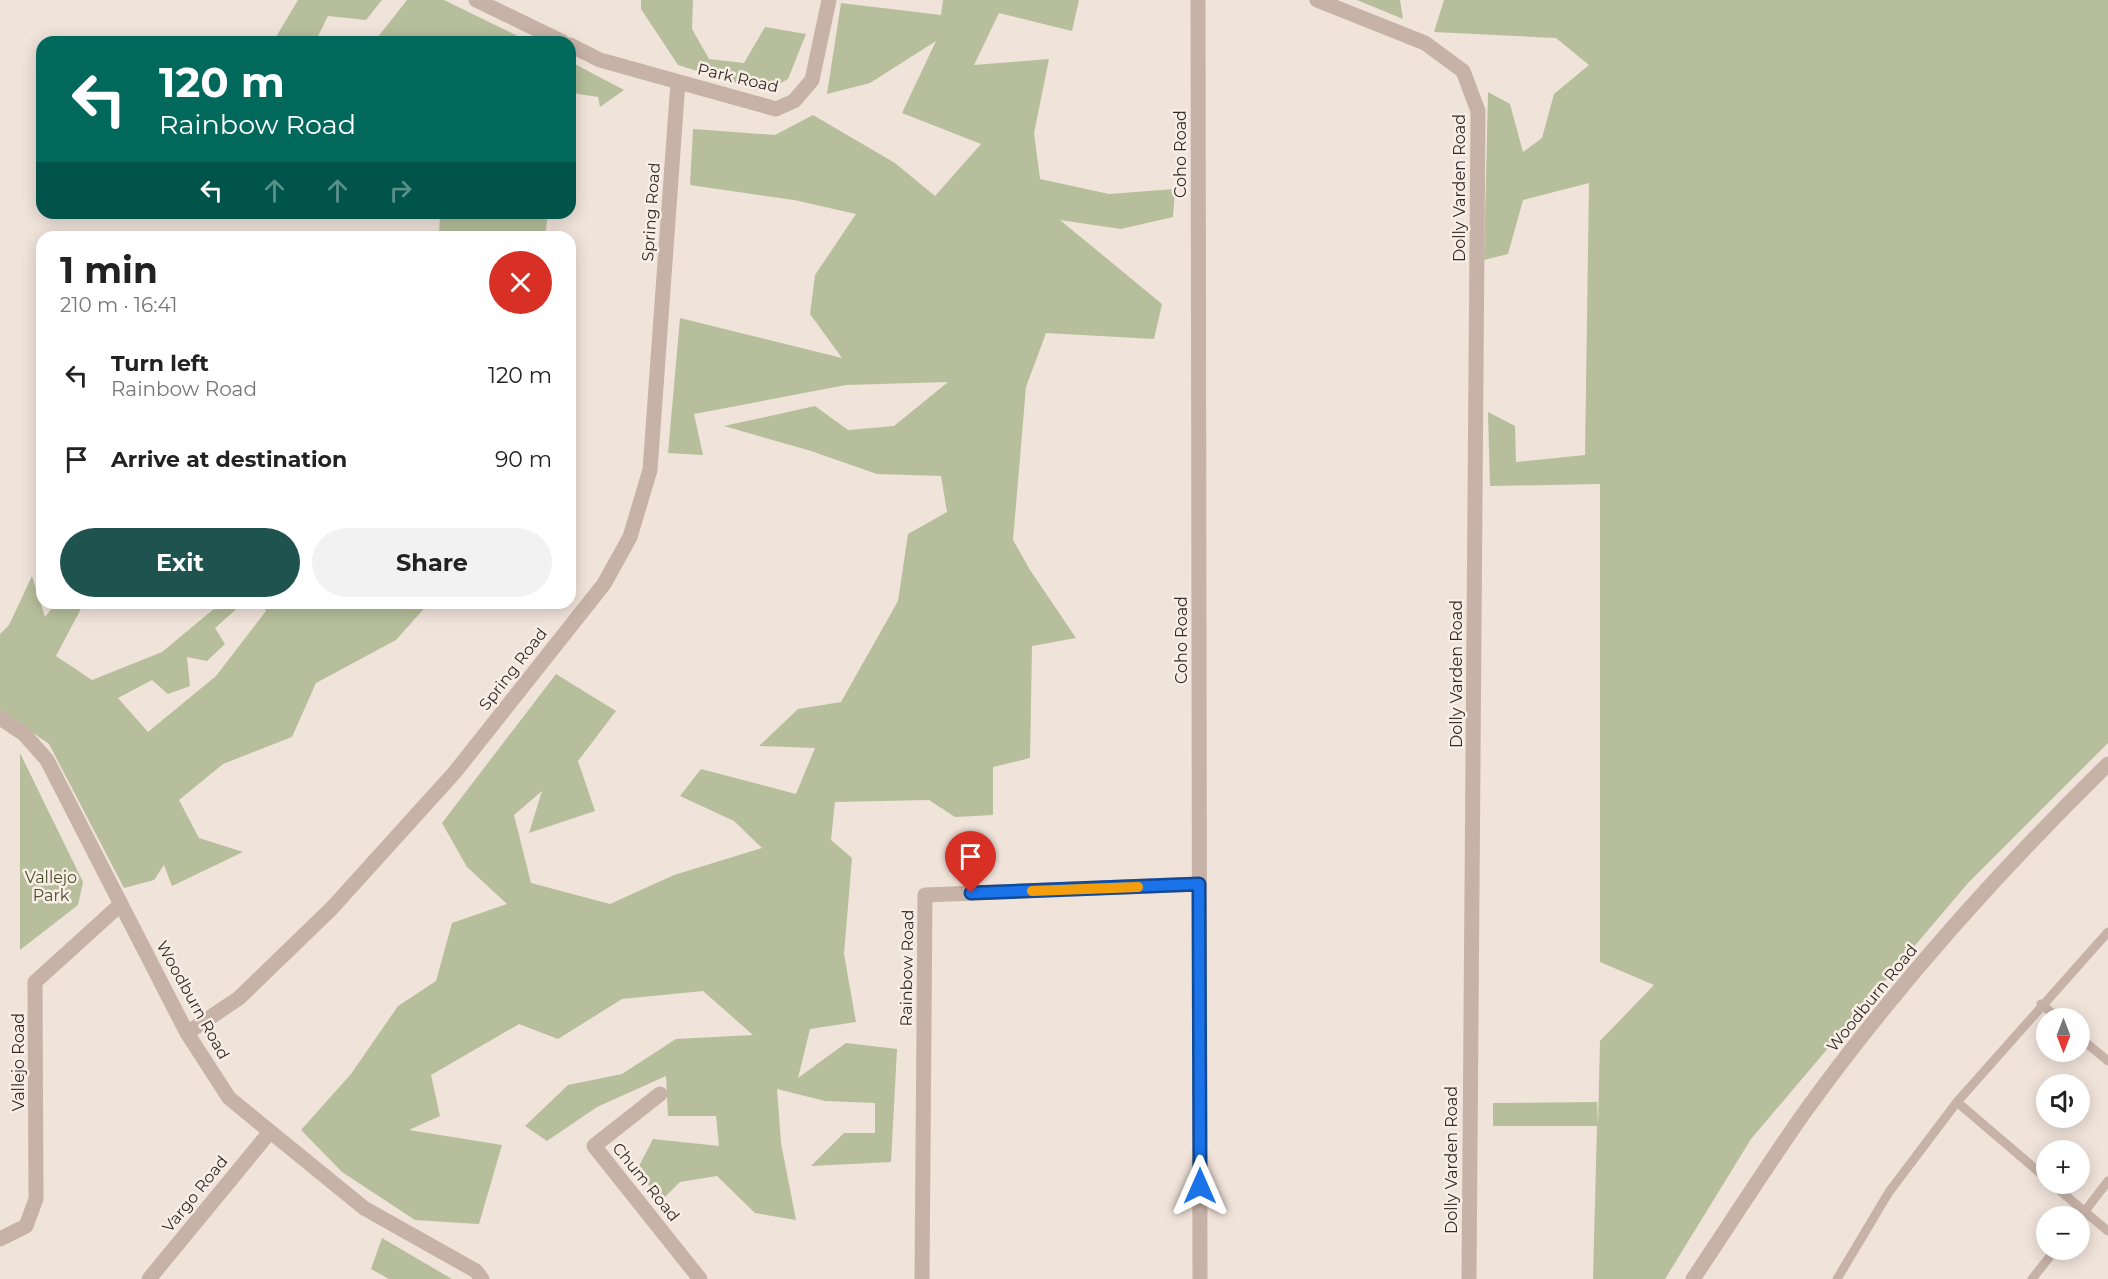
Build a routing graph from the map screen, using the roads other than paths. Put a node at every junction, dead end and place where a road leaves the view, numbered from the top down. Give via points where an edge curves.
1 (476, 0) edge
2 (829, 0) edge
3 (1198, 0) edge
4 (1317, 0) edge
5 (551, 36) edge
6 (576, 48) edge
7 (678, 82) junction
8 (0, 718) edge
9 (2108, 764) edge
10 (1199, 884) junction
11 (121, 904) junction
12 (2108, 932) edge
13 (2041, 1004) junction
14 (2046, 1008) edge
15 (187, 1033) junction
16 (2090, 1045) edge
17 (2108, 1061) edge
18 (660, 1094) dead end
19 (1957, 1102) junction
20 (269, 1133) junction
21 (2036, 1169) edge
22 (2108, 1181) edge
23 (2062, 1194) edge
24 (2073, 1206) edge
25 (2089, 1206) edge
26 (2090, 1220) edge
27 (2108, 1231) edge
28 (0, 1239) edge
29 (2047, 1260) edge
30 (149, 1279) edge
31 (482, 1279) edge
32 (700, 1279) edge
33 (922, 1279) edge
34 (1200, 1279) edge
35 (1468, 1279) edge
36 (1693, 1279) edge
37 (1838, 1279) edge
38 (2032, 1279) edge

1 - 5 street
2 - 7 street, Park Road via 812,80 794,101 776,109
3 - 10 street, Coho Road
4 - 35 street, Dolly Varden Road via 1425,43 1463,71 1478,111
6 - 7 street, Park Road via 600,60
7 - 15 street, Spring Road via 650,470 630,537 603,584 455,772 332,908 239,998
8 - 11 street, Woodburn Road via 24,734 47,760
9 - 36 street, Woodburn Road via 2045,826 1900,988 1804,1113
10 - 33 street, Rainbow Road via 925,895
10 - 34 street, Coho Road
11 - 15 street, Woodburn Road
11 - 28 street, Vallejo Road via 35,982 36,1199 26,1226
12 - 13 lane
13 - 14 lane
13 - 19 lane
15 - 20 street, Woodburn Road via 229,1098
16 - 17 lane
18 - 32 street, Chum Road via 594,1146
19 - 21 lane
19 - 37 lane via 1890,1192
20 - 30 street, Vargo Road
20 - 31 street, Woodburn Road via 364,1208 476,1271
22 - 25 lane
23 - 24 lane
26 - 27 lane
29 - 38 lane

